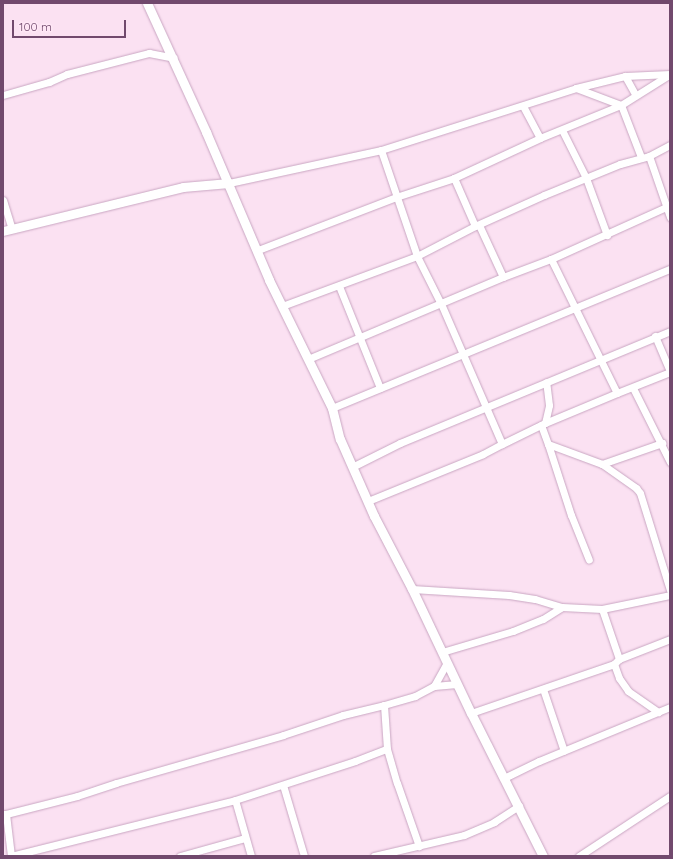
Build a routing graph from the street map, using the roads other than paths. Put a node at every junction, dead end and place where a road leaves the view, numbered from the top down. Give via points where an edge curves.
1 (147, 3) edge
2 (174, 58) junction
3 (669, 74) edge
4 (625, 76) junction
5 (576, 88) junction
6 (635, 94) junction
7 (3, 95) edge
8 (621, 105) junction
9 (523, 106) junction
10 (562, 130) junction
11 (540, 138) junction
12 (670, 145) edge
13 (381, 150) junction
14 (649, 156) junction
15 (641, 157) junction
16 (454, 178) junction
17 (586, 178) junction
18 (229, 183) junction
19 (396, 197) junction
20 (3, 200) edge
21 (666, 207) junction
22 (670, 217) edge
23 (477, 226) junction
24 (8, 230) edge
25 (607, 235) junction
26 (258, 250) junction
27 (417, 256) junction
28 (551, 259) junction
29 (670, 269) edge
30 (503, 277) junction
31 (339, 286) junction
32 (441, 304) junction
33 (282, 306) junction
34 (576, 307) junction
35 (670, 332) edge
36 (655, 336) junction
37 (360, 337) junction
38 (464, 354) junction
39 (308, 359) junction
40 (601, 359) junction
41 (670, 372) edge
42 (546, 382) junction
43 (380, 388) junction
44 (633, 388) junction
45 (617, 393) junction
46 (332, 408) junction
47 (487, 408) junction
48 (543, 424) junction
49 (662, 442) junction
50 (502, 444) junction
51 (548, 444) junction
52 (670, 462) edge
53 (602, 464) junction
54 (352, 467) junction
55 (368, 501) junction
56 (589, 560) dead end
57 (412, 589) junction
58 (670, 590) edge
59 (670, 595) edge
60 (562, 607) junction
61 (602, 609) junction
62 (670, 639) edge
63 (442, 652) junction
64 (616, 661) junction
65 (447, 663) junction
66 (457, 684) junction
67 (434, 686) junction
68 (543, 689) junction
69 (384, 705) junction
70 (670, 707) edge
71 (658, 712) junction
72 (471, 713) junction
73 (388, 749) junction
74 (564, 751) junction
75 (504, 778) junction
76 (283, 785) junction
77 (670, 796) edge
78 (235, 800) junction
79 (519, 806) junction
80 (5, 814) edge
81 (245, 838) junction
82 (419, 846) junction
83 (11, 856) edge
84 (180, 856) edge
85 (251, 856) edge
86 (304, 856) edge
87 (374, 856) edge
88 (543, 856) edge
89 (578, 856) edge

1 - 2 street
2 - 7 street via 149,53 66,74 49,82
2 - 18 street
3 - 4 street
3 - 6 street
4 - 5 street
4 - 6 street
5 - 8 street
5 - 9 street
6 - 8 street
8 - 10 street
8 - 15 street
9 - 11 street
9 - 13 street
10 - 11 street
10 - 17 street
11 - 16 street
12 - 14 street
13 - 18 street
13 - 19 street
14 - 15 street
14 - 21 street
15 - 17 street
16 - 19 street
16 - 23 street
17 - 23 street
17 - 25 street
18 - 24 street via 183,187
18 - 26 street
19 - 26 street
19 - 27 street
20 - 24 street
21 - 22 street
21 - 25 street
23 - 27 street
23 - 30 street
25 - 28 street
26 - 33 street
27 - 31 street
27 - 32 street
28 - 30 street
28 - 34 street
29 - 34 street
30 - 32 street
31 - 33 street
31 - 37 street
32 - 37 street
32 - 38 street
33 - 39 street
34 - 38 street
34 - 40 street
35 - 36 street
36 - 40 street
36 - 41 street
37 - 39 street
37 - 43 street
38 - 43 street
38 - 47 street
39 - 46 street
40 - 42 street
40 - 45 street
41 - 44 street
42 - 47 street
42 - 48 street via 549,405
43 - 46 street
44 - 45 street
44 - 49 street
45 - 48 street
46 - 54 street via 340,439
47 - 50 street
47 - 54 street via 400,443
48 - 50 street
48 - 51 street
49 - 52 street
49 - 53 street
50 - 55 street
51 - 53 street
51 - 56 street
53 - 58 street via 640,493
54 - 55 street
55 - 57 street
57 - 60 street via 509,595
57 - 63 street
59 - 61 street
60 - 61 street
60 - 63 street via 543,619 512,631
61 - 64 street
62 - 64 street
63 - 65 street
64 - 68 street
64 - 71 street via 619,678 628,691
65 - 66 street
65 - 67 street
66 - 67 street
66 - 72 street
67 - 69 street via 415,696
68 - 72 street
68 - 74 street
69 - 73 street
69 - 80 street via 343,715 77,796
70 - 71 street
71 - 74 street
72 - 75 street
73 - 76 street
73 - 82 street
74 - 75 street
75 - 79 street
76 - 78 street
76 - 86 street
77 - 89 street
78 - 81 street
78 - 83 street
79 - 82 street via 473,832
79 - 88 street
80 - 83 street
81 - 84 street
81 - 85 street
82 - 87 street

